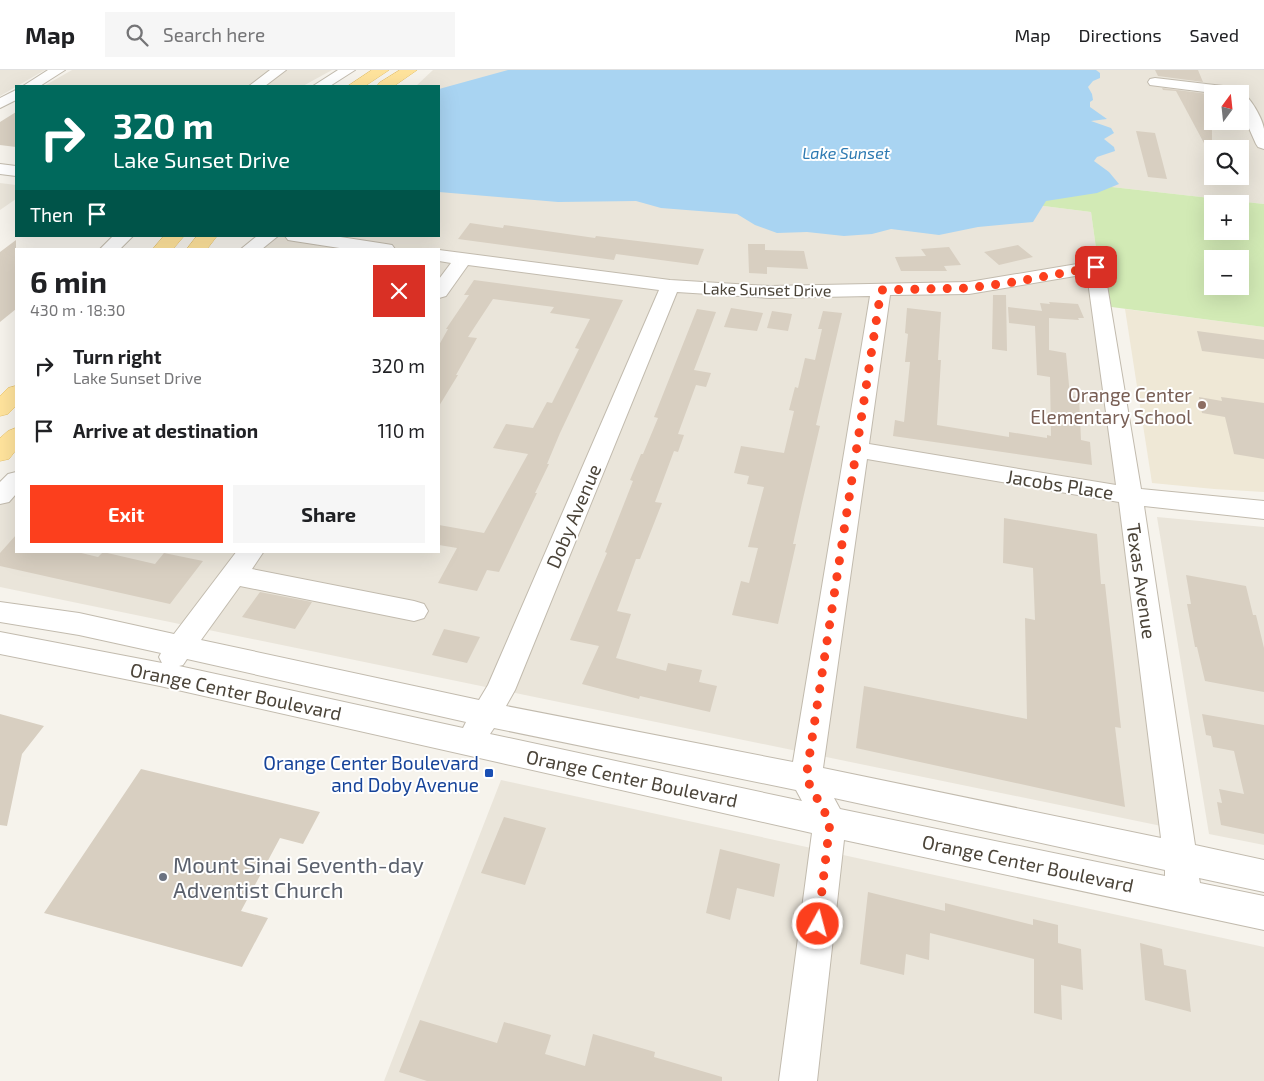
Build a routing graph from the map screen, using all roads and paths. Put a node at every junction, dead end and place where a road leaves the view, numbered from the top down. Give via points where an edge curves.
1 (58, 70) edge
2 (279, 70) edge
3 (348, 70) edge
4 (382, 70) edge
5 (410, 70) edge
6 (1221, 77) dead end
7 (1155, 82) dead end
8 (32, 85) edge
9 (257, 85) edge
10 (322, 85) edge
11 (357, 85) edge
12 (386, 85) edge
13 (1229, 85) edge
14 (1204, 91) edge
15 (1249, 101) edge
16 (1264, 107) edge
17 (1249, 115) edge
18 (1264, 144) edge
19 (0, 169) edge
20 (15, 171) edge
21 (123, 237) edge
22 (174, 237) edge
23 (207, 237) edge
24 (268, 237) edge
25 (301, 237) edge
26 (110, 248) edge
27 (163, 248) edge
28 (197, 248) edge
29 (251, 248) edge
30 (379, 248) edge
31 (440, 256) edge
32 (463, 259) junction
33 (1096, 267) joint
34 (670, 286) junction
35 (881, 290) junction
36 (440, 291) edge
37 (15, 394) edge
38 (0, 409) edge
39 (15, 437) edge
40 (857, 450) junction
41 (0, 453) edge
42 (15, 481) edge
43 (0, 496) edge
44 (1130, 496) junction
45 (1264, 510) edge
46 (250, 553) edge
47 (234, 575) junction
48 (414, 611) dead end
49 (0, 612) edge
50 (0, 643) edge
51 (183, 646) junction
52 (160, 674) junction
53 (486, 714) junction
54 (470, 743) junction
55 (806, 778) junction
56 (830, 822) junction
57 (1180, 857) junction
58 (1264, 876) edge
59 (1185, 896) junction
60 (1264, 913) edge
61 (798, 1081) edge

1 - 8 street
2 - 9 street
3 - 10 street
4 - 11 main road
5 - 12 main road
6 - 13 street
7 - 14 street
15 - 16 street
17 - 18 street
19 - 20 street
21 - 26 street
22 - 27 main road
23 - 28 main road
24 - 29 street
25 - 30 street
31 - 32 street, Lake Sunset Drive
32 - 34 street, Lake Sunset Drive
32 - 36 street
33 - 35 street, Lake Sunset Drive via 969,288
33 - 44 street, Texas Avenue
34 - 35 street, Lake Sunset Drive via 770,292
34 - 53 street, Doby Avenue via 500,690
35 - 40 street
37 - 38 main road
39 - 41 main road
40 - 44 street, Jacobs Place
40 - 55 street
42 - 43 street
44 - 45 street, Jacobs Place
44 - 57 street, Texas Avenue
46 - 47 street
47 - 48 street
47 - 51 street
49 - 51 street, Orange Center Boulevard via 79,624
50 - 52 street, Orange Center Boulevard
51 - 52 street
51 - 53 street, Orange Center Boulevard
52 - 54 street, Orange Center Boulevard
53 - 54 street, Doby Avenue
53 - 55 street, Orange Center Boulevard
54 - 56 street, Orange Center Boulevard
55 - 56 street
55 - 57 street, Orange Center Boulevard
56 - 59 street, Orange Center Boulevard
56 - 61 street
57 - 58 street, Orange Center Boulevard
57 - 59 street, Texas Avenue
59 - 60 street, Orange Center Boulevard

